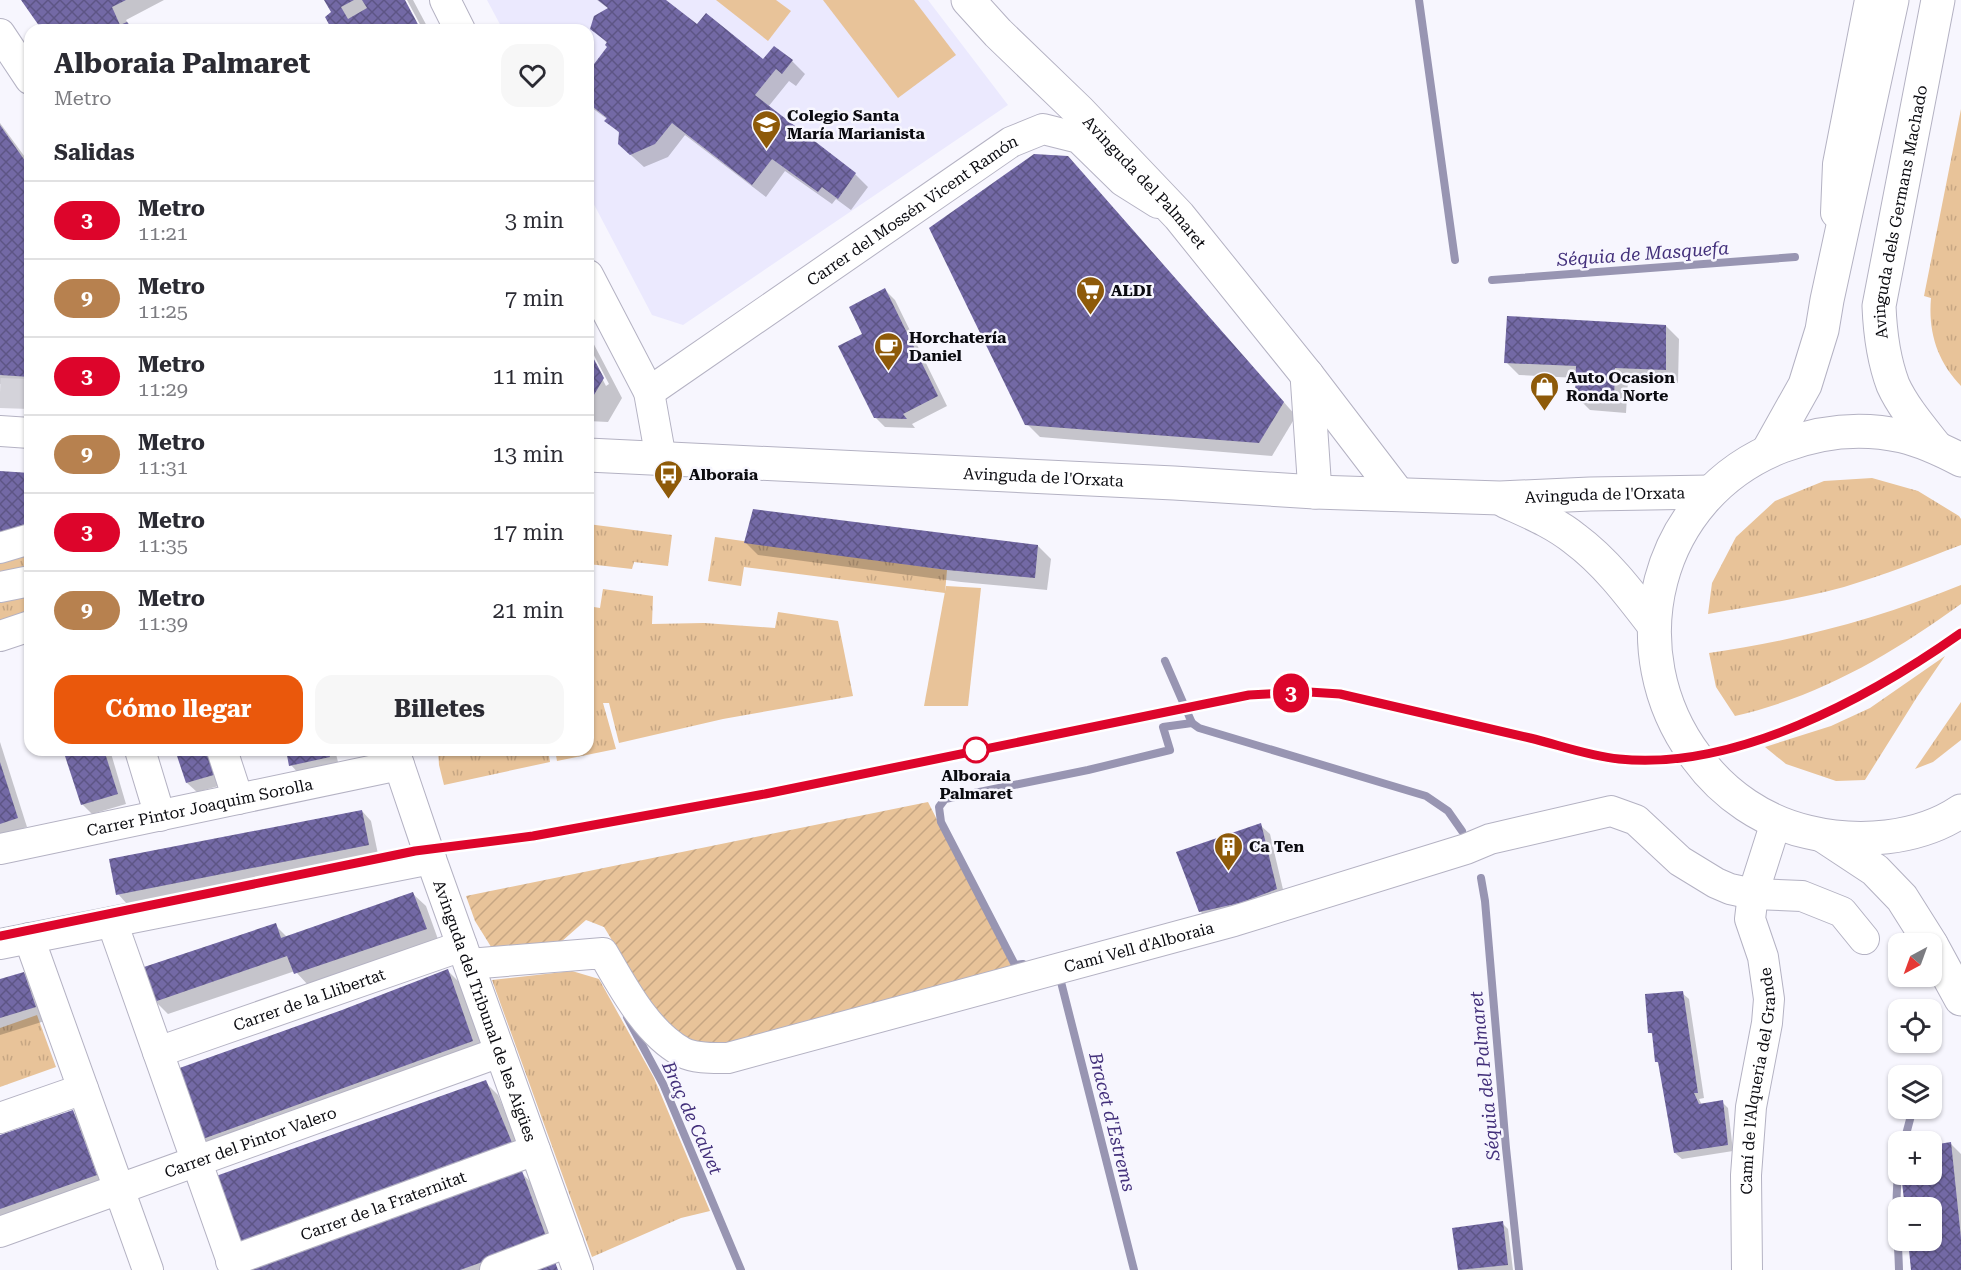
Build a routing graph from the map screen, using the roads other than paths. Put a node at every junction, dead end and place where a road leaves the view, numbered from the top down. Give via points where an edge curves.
1 (445, 0) edge
2 (968, 0) edge
3 (1870, 0) edge
4 (1892, 0) edge
5 (1938, 0) edge
6 (457, 24) edge
7 (0, 34) edge
8 (24, 70) edge
9 (1179, 216) junction
10 (1833, 279) junction
11 (594, 287) edge
12 (1307, 375) junction
13 (649, 392) junction
14 (0, 431) edge
15 (24, 433) edge
16 (1768, 451) junction
17 (1948, 453) edge
18 (594, 455) edge
19 (661, 459) junction
20 (1315, 492) junction
21 (1710, 492) junction
22 (1398, 494) junction
23 (1500, 498) junction
24 (24, 540) edge
25 (0, 548) edge
26 (24, 582) edge
27 (0, 587) edge
28 (1653, 624) junction
29 (24, 628) edge
30 (0, 636) edge
31 (142, 756) edge
32 (224, 756) edge
33 (397, 758) edge
34 (238, 799) junction
35 (1961, 811) edge
36 (160, 816) junction
37 (1776, 822) junction
38 (1824, 836) junction
39 (0, 849) edge
40 (431, 859) junction
41 (1753, 894) junction
42 (112, 922) junction
43 (1924, 933) edge
44 (29, 938) junction
45 (1864, 939) dead end
46 (0, 944) edge
47 (465, 955) junction
48 (1942, 965) edge
49 (1961, 999) edge
50 (158, 1052) junction
51 (500, 1052) junction
52 (83, 1089) junction
53 (0, 1118) edge
54 (535, 1150) junction
55 (196, 1161) junction
56 (119, 1189) junction
57 (0, 1232) edge
58 (568, 1242) junction
59 (233, 1265) edge
60 (148, 1270) edge
61 (495, 1270) edge
62 (578, 1270) edge
63 (1747, 1270) edge

1 - 6 street
2 - 9 main road, Avinguda del Palmaret
3 - 10 street via 1838,164
4 - 10 main road
5 - 17 main road, Avinguda dels Germans Machado via 1879,306 1894,385 1917,422
7 - 8 street
9 - 12 main road, Avinguda del Palmaret
9 - 13 street, Carrer del Mossén Vicent Ramón via 1123,181 1079,138 1043,129 1011,142
10 - 16 main road via 1805,385
11 - 13 street
12 - 20 main road
12 - 22 main road, Avinguda del Palmaret
13 - 19 street
14 - 15 street
16 - 17 main road via 1834,432 1903,436
16 - 21 main road via 1737,469
18 - 19 main road, Avinguda de l'Orxata
19 - 20 main road, Avinguda de l'Orxata
20 - 22 main road, Avinguda de l'Orxata
21 - 23 main road, Avinguda de l'Orxata
21 - 28 main road via 1670,553
22 - 23 main road, Avinguda de l'Orxata
23 - 28 main road, Avinguda de l'Orxata via 1542,517 1580,543 1620,581
24 - 25 street
26 - 27 street
28 - 37 main road via 1655,664 1665,703 1682,739 1706,772 1736,799
29 - 30 street
31 - 36 street
32 - 34 street
33 - 34 street, Carrer Pintor Joaquim Sorolla
33 - 40 street, Avinguda del Tribunal de les Aigües
34 - 36 street, Carrer Pintor Joaquim Sorolla
35 - 38 main road via 1925,828 1892,836
36 - 39 street, Carrer Pintor Joaquim Sorolla
37 - 38 main road
37 - 41 street
38 - 43 main road via 1875,870 1902,898
40 - 42 street
40 - 47 street, Avinguda del Tribunal de les Aigües
41 - 45 street via 1802,896 1842,912
41 - 47 street, Camí Vell d'Alboraia via 1716,883 1680,861 1636,820 1611,811 1490,839 1234,921 728,1058 683,1053 663,1038 635,1007 603,953
41 - 63 street, Camí de l'Alqueria del Grande via 1750,918 1763,957 1769,999 1751,1107 1746,1175
42 - 44 street
42 - 50 street
44 - 46 street
44 - 52 street
47 - 50 street, Carrer de la Llibertat
47 - 51 street, Avinguda del Tribunal de les Aigües
48 - 49 main road
50 - 55 street
51 - 54 street, Avinguda del Tribunal de les Aigües
51 - 55 street, Carrer del Pintor Valero
52 - 53 street
52 - 56 street
54 - 58 street, Avinguda del Tribunal de les Aigües
54 - 59 street, Carrer de la Fraternitat
55 - 56 street, Carrer del Pintor Valero
55 - 59 street
56 - 57 street, Carrer del Pintor Valero
56 - 60 street
58 - 61 street
58 - 62 street, Avinguda del Tribunal de les Aigües

